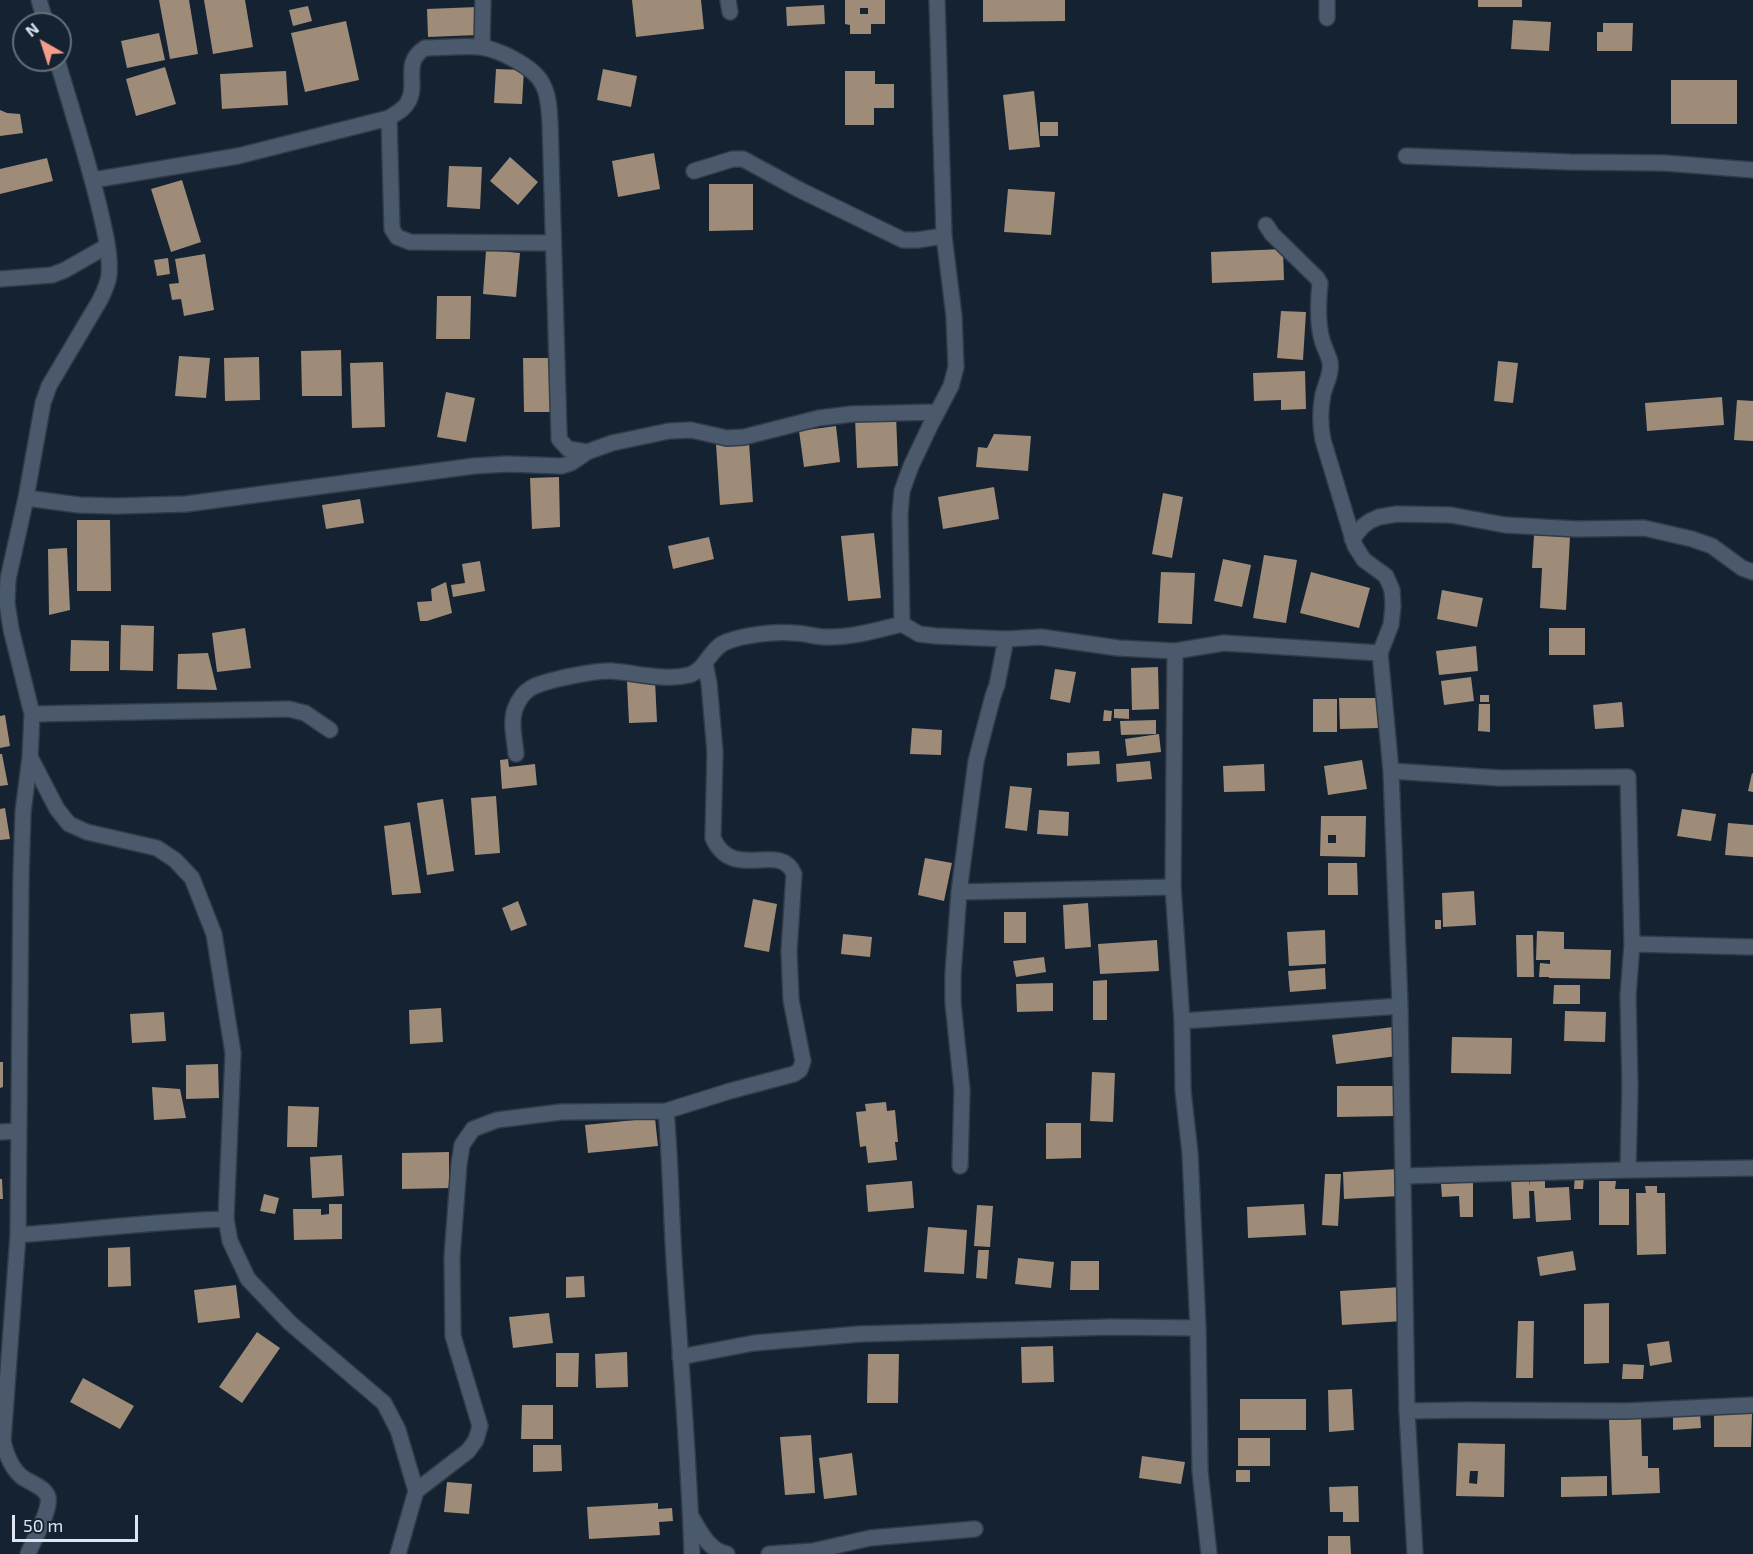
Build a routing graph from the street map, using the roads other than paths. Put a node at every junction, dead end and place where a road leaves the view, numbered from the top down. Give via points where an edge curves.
1 (483, 0) edge
2 (937, 0) edge
3 (1327, 0) edge
4 (1327, 18) dead end
5 (482, 47) junction
6 (61, 72) edge
7 (389, 118) junction
8 (1406, 156) dead end
9 (1753, 170) edge
10 (694, 171) dead end
11 (93, 180) junction
12 (1266, 225) dead end
13 (944, 236) junction
14 (554, 243) junction
15 (107, 246) junction
16 (0, 279) edge
17 (937, 412) junction
18 (586, 452) junction
19 (26, 498) junction
20 (1352, 538) junction
21 (1753, 572) edge
22 (902, 624) junction
23 (1006, 639) junction
24 (1175, 651) junction
25 (1380, 653) junction
26 (705, 663) junction
27 (32, 714) junction
28 (330, 730) dead end
29 (516, 754) dead end
30 (30, 757) junction
31 (1391, 771) junction
32 (1173, 887) junction
33 (959, 892) junction
34 (1632, 944) junction
35 (1753, 947) edge
36 (1401, 1006) junction
37 (1182, 1021) junction
38 (666, 1111) junction
39 (18, 1131) junction
40 (0, 1132) edge
41 (960, 1166) dead end
42 (1753, 1168) edge
43 (1628, 1170) junction
44 (1403, 1176) junction
45 (226, 1219) junction
46 (18, 1235) junction
47 (1198, 1328) junction
48 (680, 1357) junction
49 (1753, 1405) edge
50 (1407, 1411) junction
51 (416, 1491) junction
52 (690, 1515) junction
53 (975, 1529) dead end
54 (28, 1554) edge
55 (398, 1554) edge
56 (692, 1554) edge
57 (727, 1554) edge
58 (768, 1554) edge
59 (1209, 1554) edge
60 (1415, 1554) edge

1 - 5 street
2 - 13 street
3 - 4 street
5 - 7 street via 425,48 417,53 412,63 408,104
5 - 14 street via 511,57 535,73 543,85 550,122
6 - 11 street
7 - 11 street via 238,156
7 - 14 street via 392,229 397,237 410,242
8 - 9 street via 1665,163
10 - 13 street via 743,159 903,240
11 - 15 street
12 - 20 street via 1320,283 1321,339 1330,361 1321,428
13 - 17 street via 956,367
14 - 18 street via 559,439 568,449
15 - 16 street via 52,275
15 - 19 street via 106,288 43,403
17 - 18 street via 819,418 744,437 669,431
17 - 22 street via 903,491
18 - 19 street via 562,466 474,466 186,504 79,505
19 - 27 street via 8,579 7,603
20 - 21 street via 1370,521 1397,514 1451,515 1505,525 1644,528 1712,546
20 - 25 street via 1364,560 1386,576 1392,590 1391,625
22 - 23 street via 919,634
22 - 26 street via 847,637 781,632 744,637 724,642
23 - 24 street via 1041,636 1118,648
23 - 33 street via 976,761
24 - 25 street via 1224,643
24 - 32 street
25 - 31 street
26 - 29 street via 692,674 662,677 597,672 532,687 520,699 513,717
26 - 38 street via 715,752 713,838 717,848 732,858 784,861 794,874 789,951 791,1000 803,1061 794,1074
27 - 28 street via 289,709 305,713
27 - 30 street
30 - 39 street via 23,812
30 - 45 street via 69,825 157,848 192,878 214,934 233,1053
31 - 34 street via 1500,778 1628,777
31 - 36 street
32 - 33 street
32 - 37 street
33 - 41 street via 953,1003 962,1090
34 - 35 street
34 - 43 street via 1628,996
36 - 37 street
36 - 44 street
37 - 47 street
38 - 48 street
38 - 51 street via 561,1112 497,1120 473,1130 462,1144 452,1257 453,1336 480,1426 468,1450
39 - 40 street
39 - 46 street
42 - 43 street
43 - 44 street
44 - 50 street
45 - 46 street
45 - 51 street via 230,1241 248,1279 290,1323 384,1402 398,1430
46 - 54 street via 3,1441 11,1464 48,1497
47 - 48 street via 860,1334 754,1343
47 - 59 street via 1200,1471
48 - 52 street
49 - 50 street via 1626,1411
50 - 60 street
51 - 55 street
52 - 56 street
52 - 57 street via 707,1542
53 - 58 street via 870,1538 813,1551

